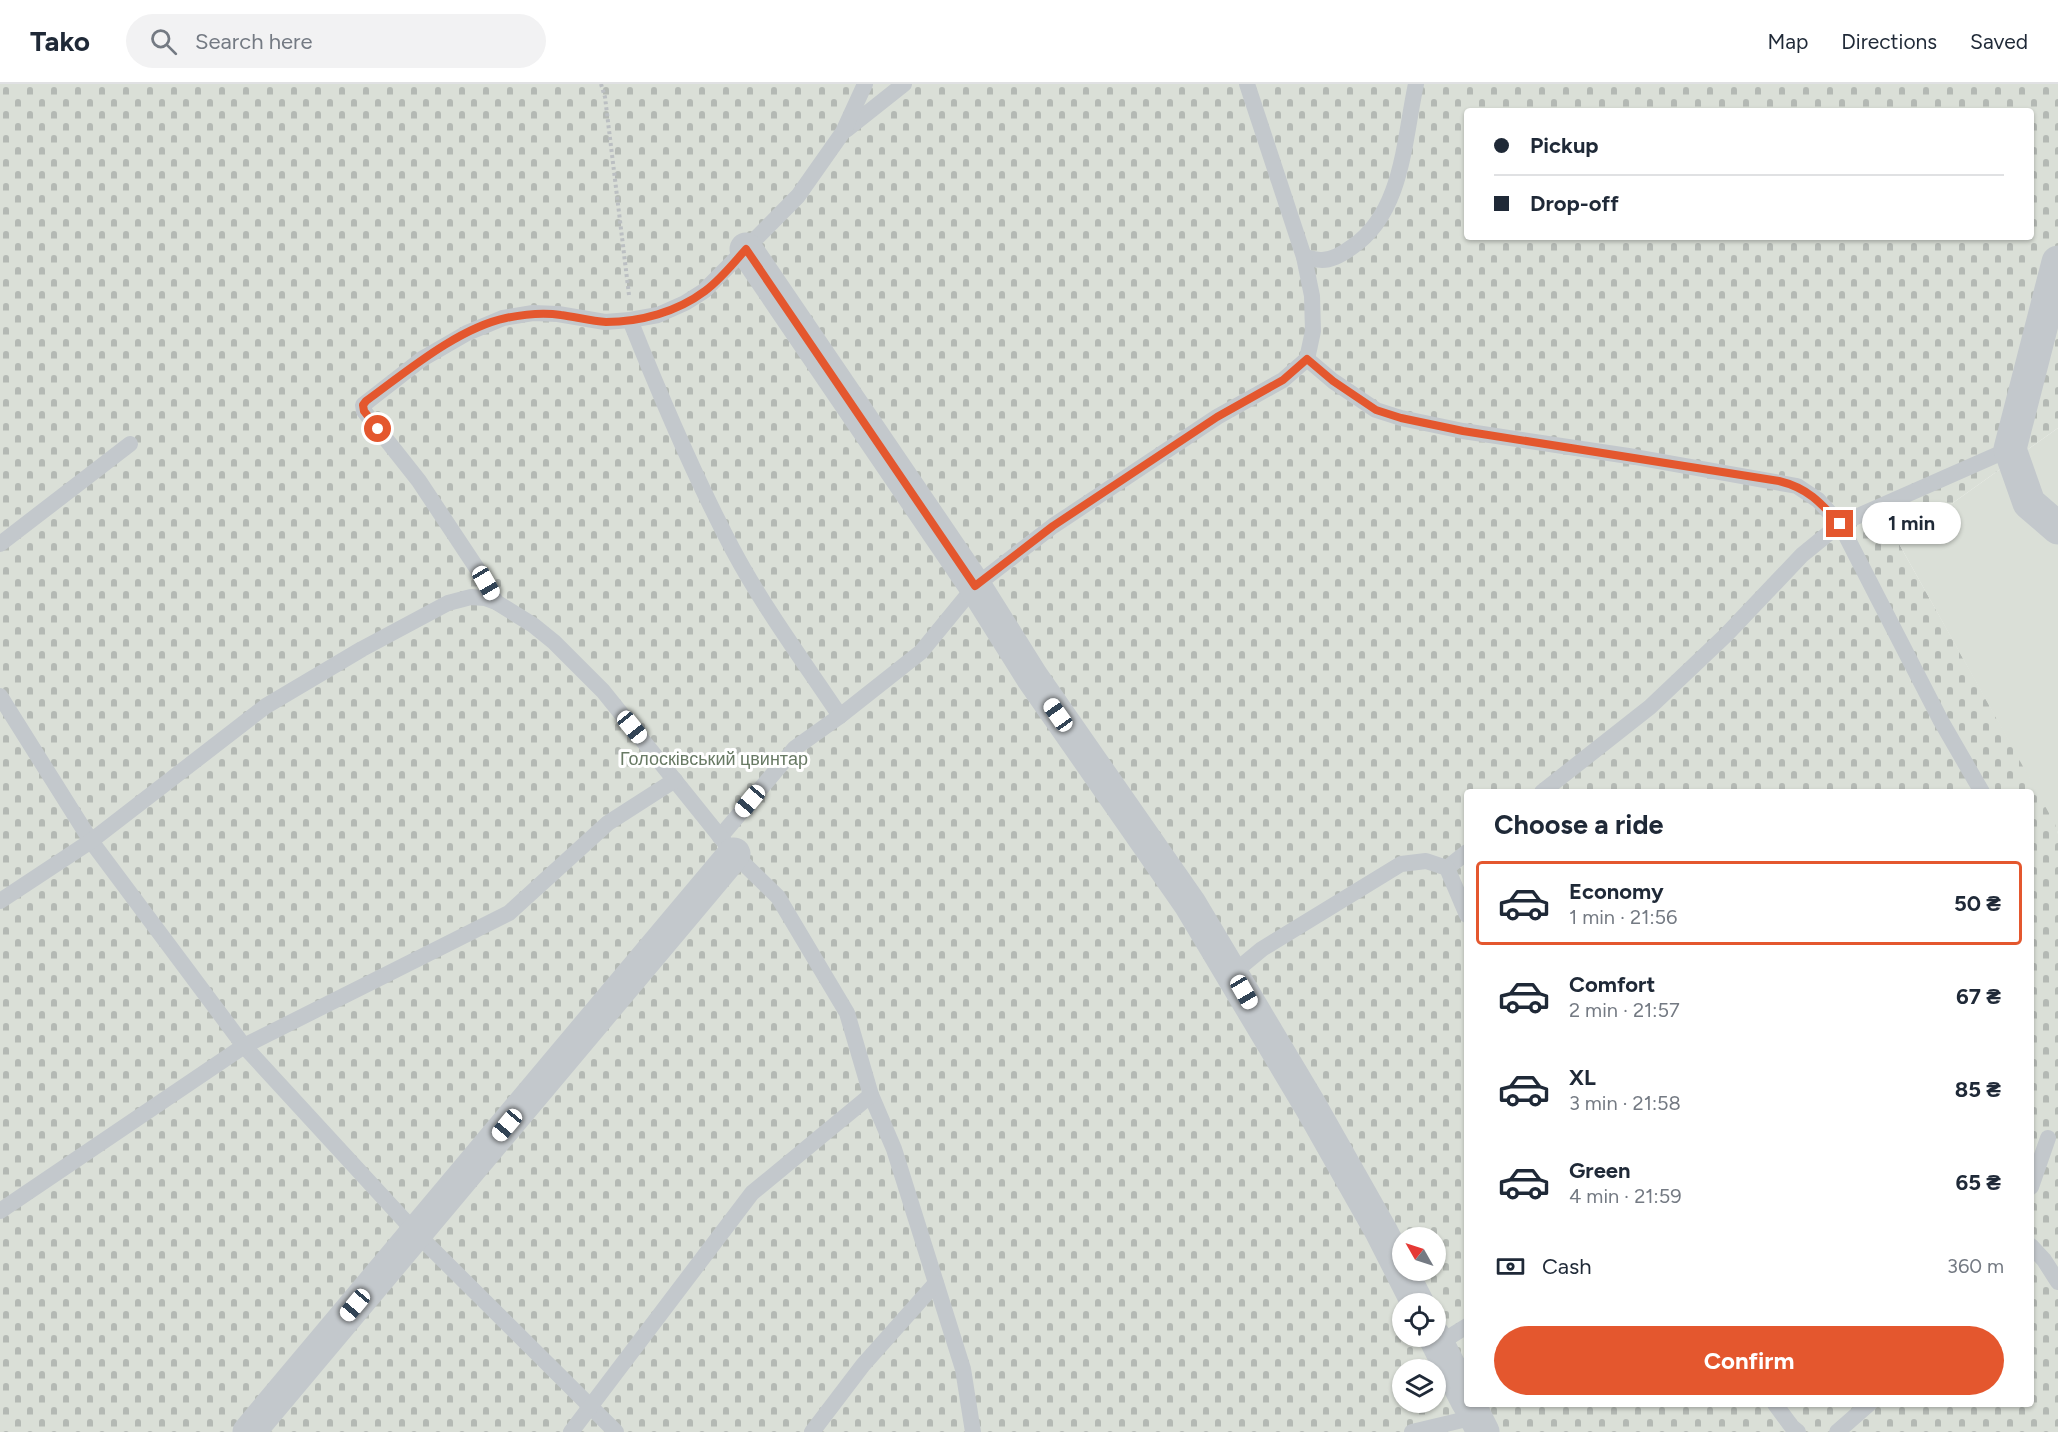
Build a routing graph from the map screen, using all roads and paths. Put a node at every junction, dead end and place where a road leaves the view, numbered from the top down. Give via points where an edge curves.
1 (601, 84) edge
2 (866, 84) edge
3 (904, 84) edge
4 (1247, 84) edge
5 (1416, 84) edge
6 (843, 132) junction
7 (746, 249) junction
8 (1304, 257) junction
9 (2058, 262) edge
10 (630, 320) junction
11 (1307, 359) junction
12 (130, 444) dead end
13 (2010, 449) junction
14 (1840, 524) junction
15 (2058, 528) edge
16 (0, 544) edge
17 (975, 586) junction
18 (496, 602) junction
19 (0, 696) edge
20 (840, 716) junction
21 (675, 780) junction
22 (1546, 789) edge
23 (1980, 789) edge
24 (91, 841) junction
25 (727, 846) junction
26 (1464, 854) edge
27 (1447, 868) junction
28 (0, 901) edge
29 (1464, 908) edge
30 (1233, 973) junction
31 (244, 1046) junction
32 (871, 1095) junction
33 (2048, 1137) dead end
34 (2034, 1178) edge
35 (0, 1211) edge
36 (416, 1233) junction
37 (2034, 1249) edge
38 (2058, 1282) edge
39 (936, 1283) junction
40 (1412, 1293) edge
41 (1464, 1327) edge
42 (1446, 1335) edge
43 (1440, 1347) edge
44 (1464, 1395) edge
45 (591, 1407) junction
46 (1777, 1407) edge
47 (1866, 1407) edge
48 (1473, 1413) edge
49 (249, 1432) edge
50 (571, 1432) edge
51 (616, 1432) edge
52 (812, 1432) edge
53 (973, 1432) edge
54 (1412, 1432) edge
55 (1798, 1432) edge
56 (1837, 1432) edge

1 - 10 path
2 - 6 lane
3 - 6 lane
4 - 8 lane
5 - 8 lane via 1404,152 1392,192 1377,221 1342,254 1323,260
6 - 7 lane via 798,196
7 - 10 lane via 704,291 685,303 658,315
7 - 17 street
8 - 11 lane via 1313,331
9 - 13 street
10 - 18 lane via 605,322 533,313 503,318 422,359 363,405 419,482
10 - 20 lane via 662,399 734,552
11 - 14 lane via 1376,410 1401,418 1779,481 1797,486 1818,500
11 - 17 lane via 1283,380 1217,417 1053,526
12 - 16 lane
13 - 14 lane
13 - 15 street via 2029,503
14 - 22 lane via 1802,555 1726,635 1650,706
14 - 23 lane
17 - 20 lane via 921,652
17 - 30 street via 1032,677 1190,904
18 - 21 lane via 533,625 578,665
18 - 24 lane via 471,597 448,603 362,649 266,706
19 - 24 lane
20 - 25 lane via 795,747
21 - 25 lane
21 - 31 lane via 608,823 509,913
24 - 28 lane
24 - 31 lane
25 - 32 lane via 778,897 847,1013
25 - 36 street
26 - 27 lane
27 - 29 lane
27 - 30 lane via 1426,861 1401,864 1262,949
30 - 40 street
31 - 35 lane
31 - 36 lane
32 - 39 lane via 894,1149
32 - 45 lane via 752,1193
33 - 34 lane
36 - 45 lane
36 - 49 street
37 - 38 lane
39 - 52 lane via 863,1365
39 - 53 lane via 963,1370
41 - 42 lane
43 - 44 street
45 - 50 lane
45 - 51 lane
46 - 55 lane
47 - 56 lane
48 - 54 lane

